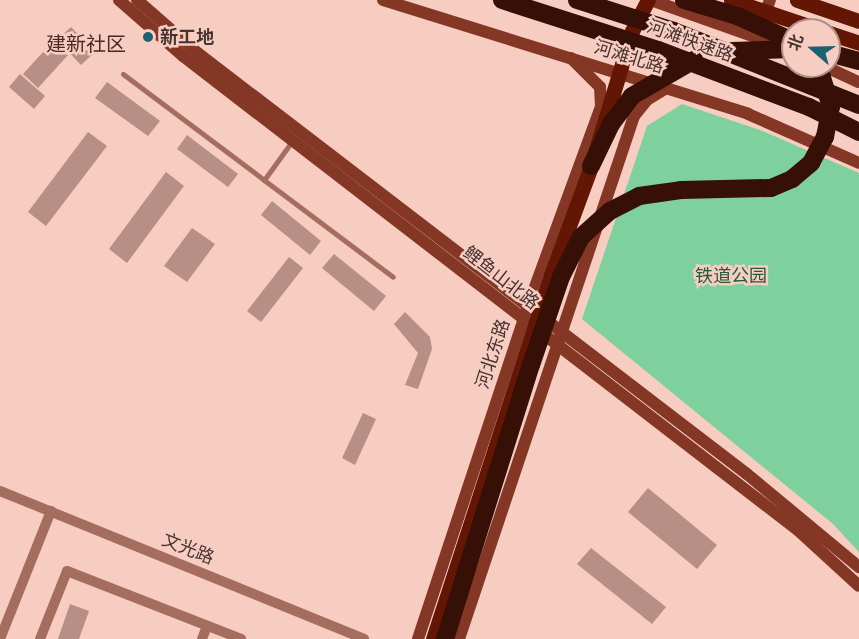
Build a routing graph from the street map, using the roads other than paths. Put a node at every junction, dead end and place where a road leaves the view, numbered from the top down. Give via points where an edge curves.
1 (119, 0) edge
2 (137, 0) edge
3 (383, 0) edge
4 (502, 0) edge
5 (577, 0) edge
6 (650, 0) edge
7 (684, 0) edge
8 (731, 0) edge
9 (797, 0) edge
10 (824, 4) edge
11 (768, 6) edge
12 (794, 18) edge
13 (859, 21) edge
14 (758, 36) junction
15 (781, 36) edge
16 (841, 37) edge
17 (859, 43) edge
18 (781, 45) edge
19 (781, 50) edge
20 (841, 56) edge
21 (571, 58) junction
22 (859, 61) edge
23 (123, 74) dead end
24 (841, 74) edge
25 (822, 78) edge
26 (859, 82) edge
27 (666, 88) junction
28 (859, 105) edge
29 (859, 132) edge
30 (296, 136) junction
31 (586, 163) junction
32 (859, 163) edge
33 (614, 172) junction
34 (264, 180) junction
35 (393, 277) dead end
36 (526, 312) junction
37 (561, 330) junction
38 (556, 344) junction
39 (0, 490) edge
40 (51, 511) junction
41 (859, 567) edge
42 (859, 586) edge
43 (207, 626) junction
44 (0, 639) edge
45 (40, 639) edge
46 (202, 639) edge
47 (241, 639) edge
48 (364, 639) edge
49 (418, 639) edge
50 (433, 639) edge
51 (445, 639) edge
52 (459, 639) edge

1 - 30 main road, 鲤鱼山北路 via 160,39
2 - 30 main road, 鲤鱼山北路
3 - 21 main road, 河滩北路
4 - 29 highway, 河滩快速路 via 658,50 809,108
5 - 28 highway, 河滩快速路 via 674,31
6 - 14 main road
6 - 31 main road via 632,31
7 - 15 highway via 737,16
8 - 11 main road
9 - 10 main road
10 - 13 main road
11 - 12 main road
11 - 14 main road
14 - 18 main road
16 - 17 main road
19 - 31 highway via 739,50 701,56 668,72 632,96
20 - 22 highway
21 - 27 main road, 河滩北路
21 - 31 main road, 河北东路 via 600,87 601,105
23 - 34 lane
24 - 26 main road
25 - 51 highway via 831,107 825,137 811,164 792,179 771,188 681,190 639,196 610,211 581,237 561,277
27 - 32 main road, 河滩北路 via 748,114
27 - 33 main road via 647,100 634,116
30 - 34 lane
30 - 36 main road, 鲤鱼山北路
31 - 33 main road via 597,159
31 - 36 main road, 河北东路
31 - 50 main road
33 - 37 main road
34 - 35 lane
36 - 37 main road, 鲤鱼山北路
36 - 38 main road, 鲤鱼山北路
36 - 49 main road, 河北东路
37 - 38 main road
37 - 41 main road, 鲤鱼山北路 via 765,488
38 - 42 main road, 鲤鱼山北路 via 799,531
38 - 52 main road
39 - 40 street, 文光路
40 - 44 street
40 - 48 street, 文光路
43 - 45 street via 67,571
43 - 46 street
43 - 47 street

